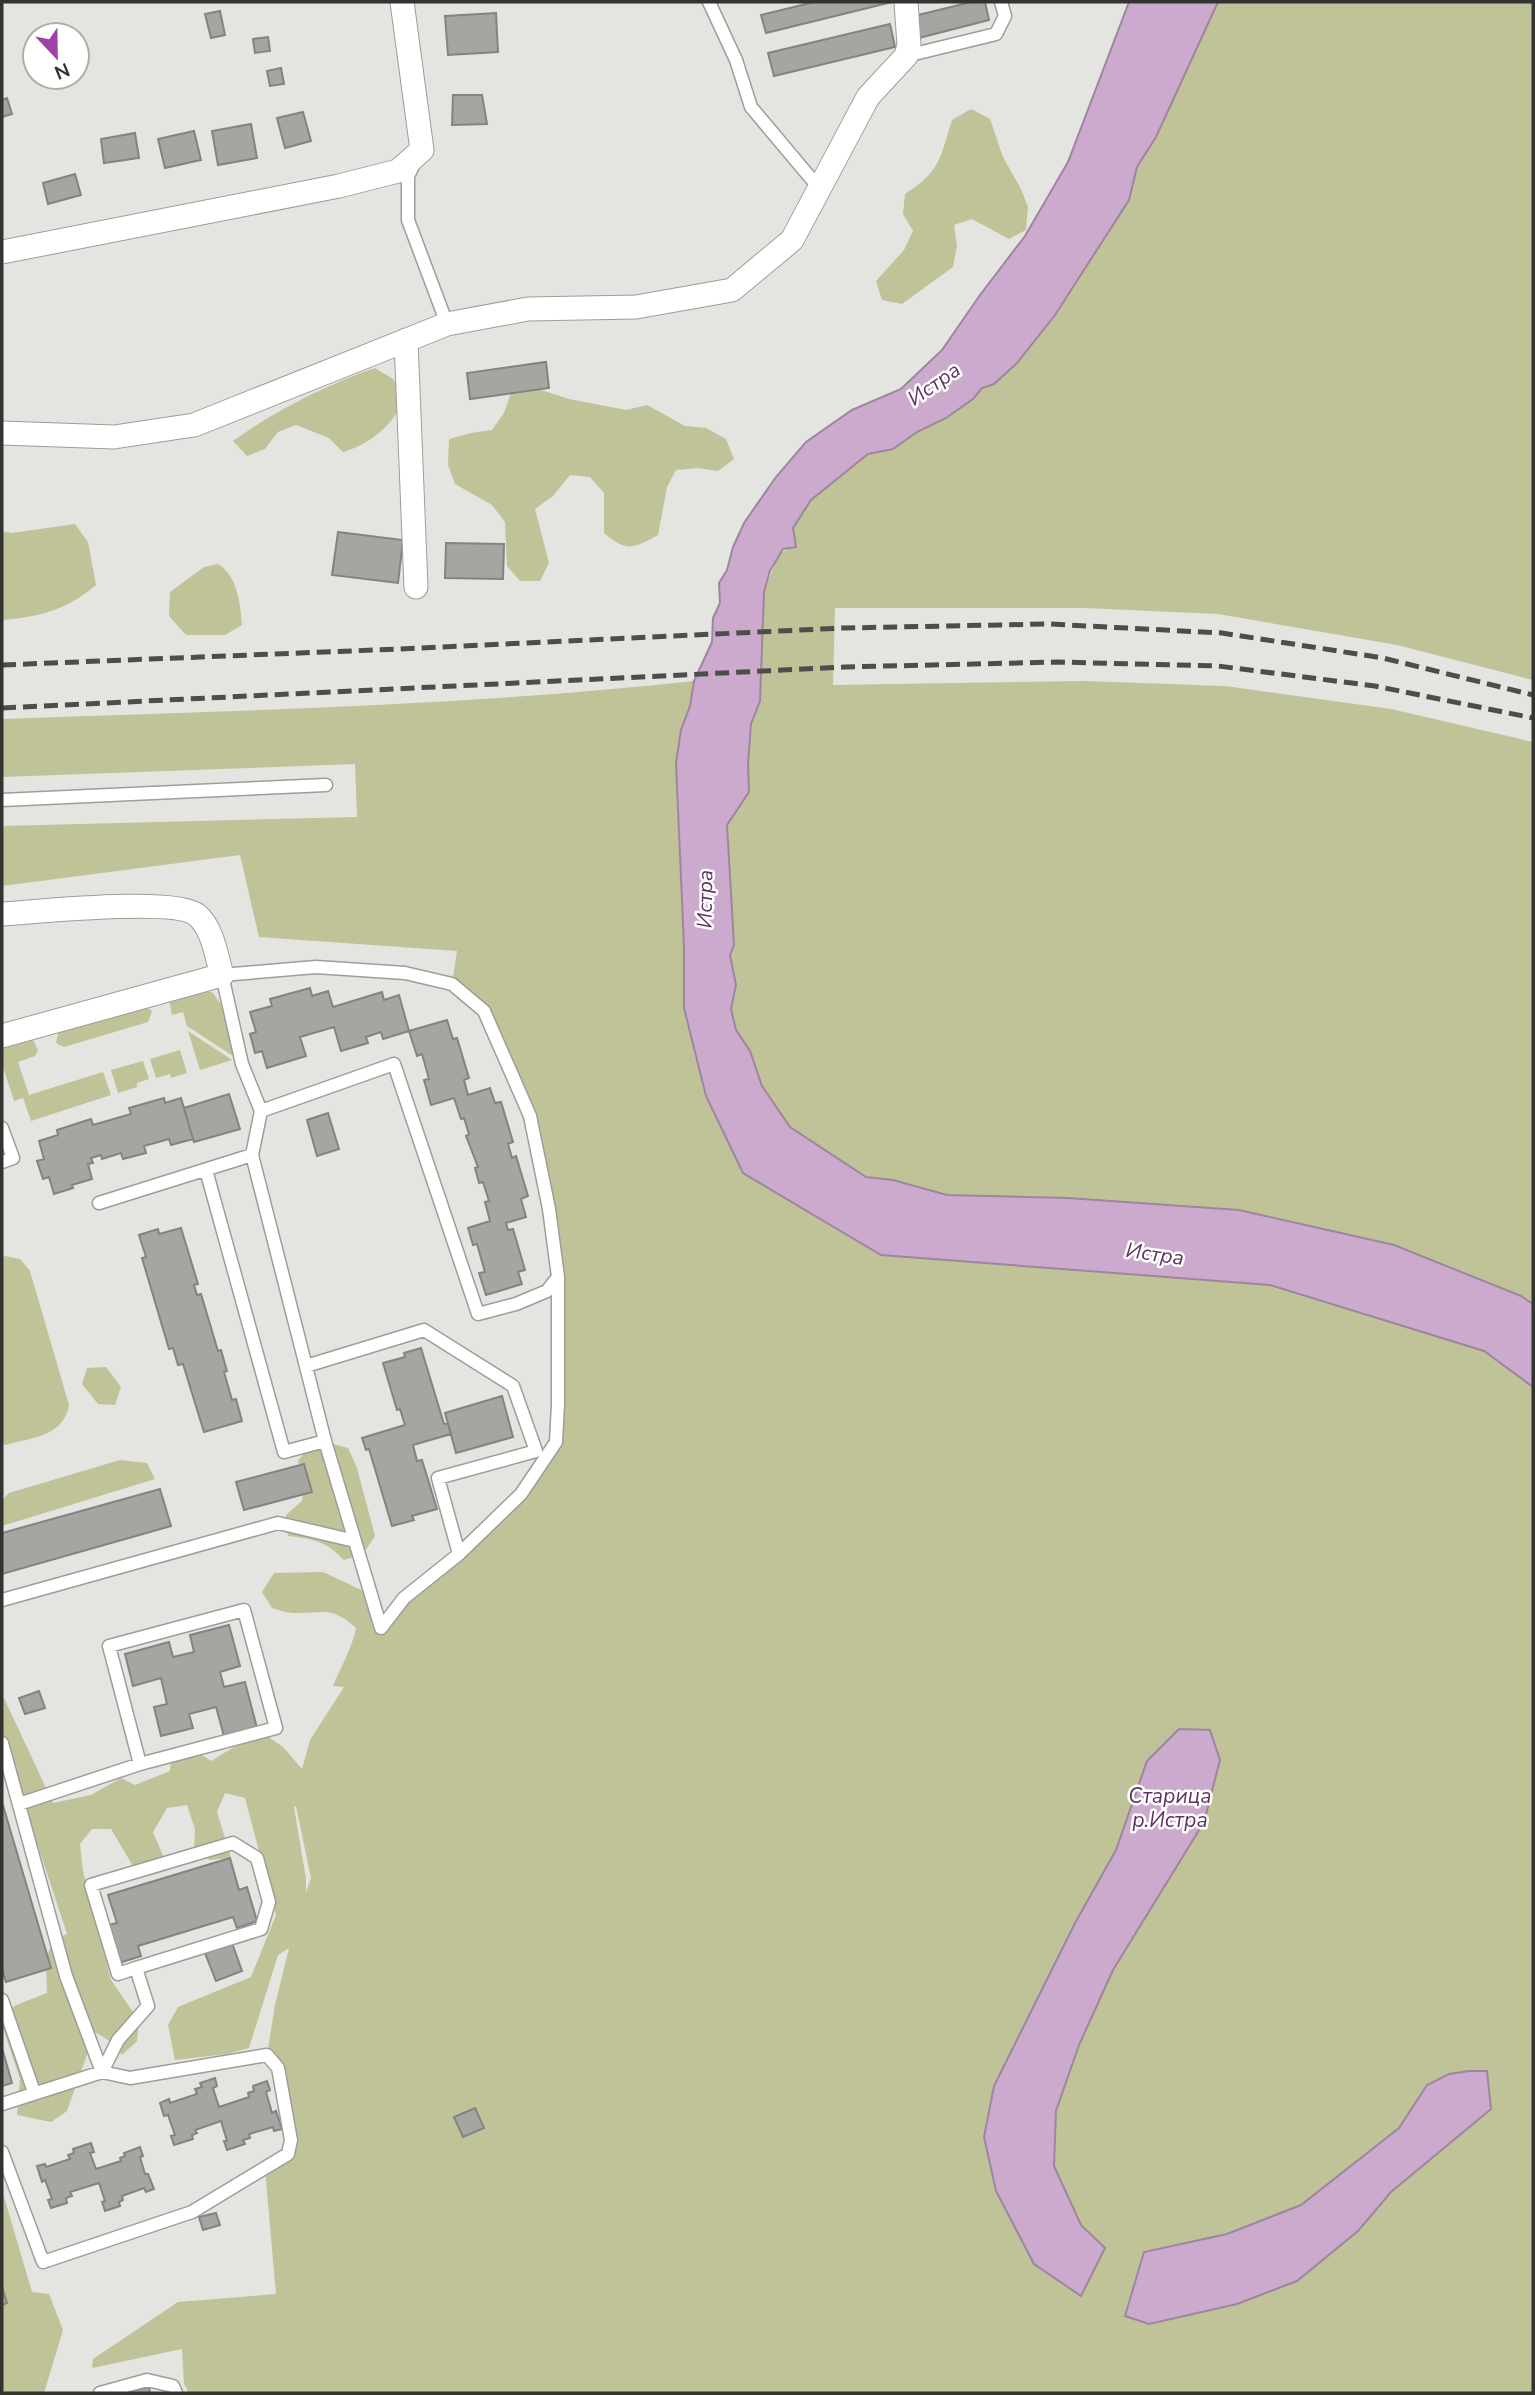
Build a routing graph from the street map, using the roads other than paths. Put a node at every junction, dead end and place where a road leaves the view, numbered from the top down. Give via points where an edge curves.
1 (402, 2) edge
2 (709, 2) edge
3 (906, 2) edge
4 (1001, 2) edge
5 (906, 56) junction
6 (422, 150) junction
7 (819, 188) junction
8 (2, 252) edge
9 (447, 324) junction
10 (406, 340) junction
11 (2, 433) edge
12 (416, 587) dead end
13 (326, 785) dead end
14 (2, 800) edge
15 (2, 914) edge
16 (222, 975) junction
17 (2, 1036) edge
18 (261, 1111) junction
19 (2, 1128) edge
20 (252, 1155) junction
21 (2, 1162) edge
22 (206, 1170) junction
23 (99, 1203) dead end
24 (558, 1278) junction
25 (306, 1366) junction
26 (326, 1441) junction
27 (556, 1442) junction
28 (536, 1451) junction
29 (355, 1541) junction
30 (459, 1553) junction
31 (2, 1600) edge
32 (2, 1743) edge
33 (141, 1764) junction
34 (19, 1804) junction
35 (136, 1968) junction
36 (2, 2000) edge
37 (102, 2071) junction
38 (34, 2092) junction
39 (2, 2104) edge
40 (2, 2152) edge
41 (100, 2393) edge
42 (176, 2393) edge

1 - 6 street
2 - 7 lane via 736,60 751,107
3 - 5 street
4 - 5 lane via 1004,16 996,34
5 - 7 street via 868,97
6 - 8 street via 398,171 339,186
6 - 9 lane via 408,176 408,220
7 - 9 street via 792,240 732,290 636,307 528,309
9 - 10 street
10 - 11 street via 194,425 114,437
10 - 12 street
13 - 14 lane
15 - 16 street via 148,905 194,913 207,926
16 - 17 street
16 - 18 lane via 243,1064
16 - 24 lane via 316,967 405,973 452,984 484,1011 530,1116
18 - 20 lane
18 - 24 lane via 394,1064 478,1314 547,1291
19 - 21 lane via 13,1158
20 - 22 lane
20 - 25 lane
22 - 23 lane
22 - 26 lane via 284,1452
24 - 27 lane
25 - 26 lane
25 - 28 lane via 424,1330 513,1386
26 - 29 lane
27 - 28 lane
27 - 30 lane via 521,1494
28 - 30 lane via 438,1478
29 - 30 lane via 381,1628 404,1598
29 - 31 lane via 278,1523
32 - 34 lane
33 - 33 lane via 276,1728 244,1610 109,1646
33 - 34 lane
34 - 37 lane via 66,1976
35 - 35 lane via 261,1929 269,1902 257,1858 233,1843 91,1885 118,1974
35 - 37 lane via 148,2006 118,2040
36 - 38 lane
37 - 38 lane
37 - 40 lane via 130,2078 267,2055 278,2068 290,2140 288,2154 191,2211 43,2262
38 - 39 lane
41 - 42 lane via 147,2380 173,2386

